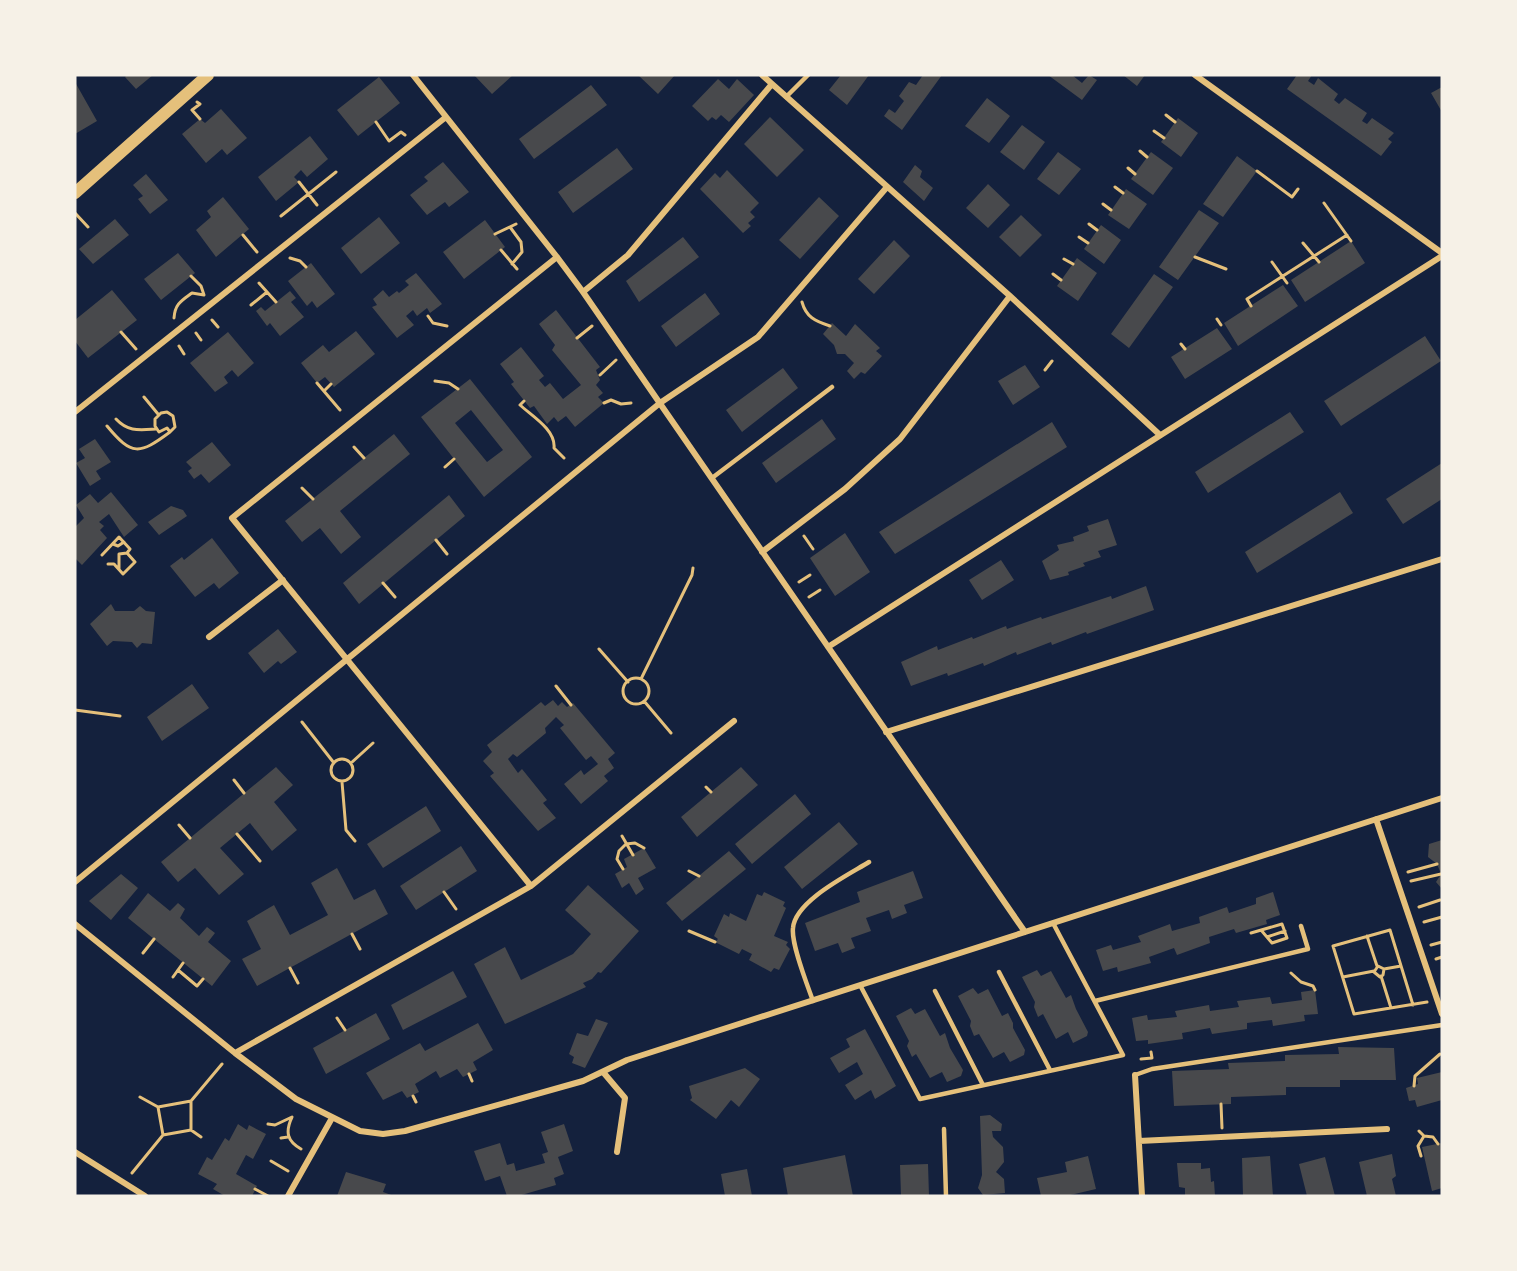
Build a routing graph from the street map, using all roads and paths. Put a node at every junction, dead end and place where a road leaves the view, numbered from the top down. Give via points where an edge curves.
1 (208, 75) edge
2 (413, 75) edge
3 (762, 75) edge
4 (808, 75) edge
5 (1195, 75) edge
6 (772, 84) junction
7 (786, 96) junction
8 (196, 101) dead end
9 (1166, 115) dead end
10 (447, 117) junction
11 (200, 119) dead end
12 (376, 122) dead end
13 (1175, 122) dead end
14 (1154, 131) dead end
15 (405, 135) dead end
16 (1164, 138) dead end
17 (1140, 151) dead end
18 (1147, 157) dead end
19 (1128, 168) dead end
20 (336, 171) dead end
21 (1257, 171) dead end
22 (1135, 174) dead end
23 (299, 182) dead end
24 (887, 187) junction
25 (1115, 187) dead end
26 (1298, 189) dead end
27 (75, 193) edge
28 (1123, 193) dead end
29 (308, 194) junction
30 (1324, 203) dead end
31 (1102, 204) dead end
32 (317, 205) dead end
33 (1111, 210) dead end
34 (75, 213) edge
35 (281, 216) dead end
36 (516, 224) dead end
37 (1089, 224) dead end
38 (88, 227) dead end
39 (510, 227) junction
40 (1097, 230) dead end
41 (495, 234) dead end
42 (243, 235) dead end
43 (1347, 235) junction
44 (1080, 237) dead end
45 (1351, 241) dead end
46 (1088, 243) dead end
47 (1303, 243) dead end
48 (501, 250) dead end
49 (257, 252) dead end
50 (1442, 254) edge
51 (1314, 256) junction
52 (557, 257) junction
53 (1195, 257) dead end
54 (290, 258) dead end
55 (1064, 259) dead end
56 (1272, 262) dead end
57 (1319, 262) dead end
58 (513, 264) junction
59 (1073, 264) dead end
60 (306, 267) dead end
61 (518, 269) dead end
62 (1226, 269) dead end
63 (1053, 274) dead end
64 (191, 276) dead end
65 (1282, 277) junction
66 (1061, 280) dead end
67 (1287, 282) dead end
68 (259, 283) dead end
69 (267, 292) junction
70 (583, 292) junction
71 (1010, 297) junction
72 (801, 300) dead end
73 (276, 302) dead end
74 (251, 305) dead end
75 (1251, 306) dead end
76 (428, 316) dead end
77 (174, 318) dead end
78 (1217, 319) dead end
79 (212, 320) dead end
80 (1221, 325) dead end
81 (447, 326) dead end
82 (592, 326) dead end
83 (830, 326) dead end
84 (218, 327) dead end
85 (121, 332) dead end
86 (196, 333) dead end
87 (577, 338) dead end
88 (201, 340) dead end
89 (1181, 344) dead end
90 (178, 346) dead end
91 (136, 349) dead end
92 (1185, 349) dead end
93 (184, 354) dead end
94 (616, 360) dead end
95 (1052, 361) dead end
96 (1045, 370) dead end
97 (600, 375) dead end
98 (435, 381) dead end
99 (317, 383) dead end
100 (332, 384) dead end
101 (832, 387) dead end
102 (458, 389) dead end
103 (324, 391) junction
104 (144, 397) dead end
105 (524, 401) dead end
106 (660, 403) junction
107 (604, 404) dead end
108 (631, 404) dead end
109 (340, 410) dead end
110 (75, 412) edge
111 (158, 414) junction
112 (116, 419) dead end
113 (106, 426) dead end
114 (156, 429) junction
115 (170, 432) junction
116 (1160, 435) junction
117 (354, 447) dead end
118 (364, 458) dead end
119 (564, 458) dead end
120 (454, 459) dead end
121 (445, 467) dead end
122 (712, 478) junction
123 (302, 488) dead end
124 (313, 499) dead end
125 (804, 536) dead end
126 (436, 540) dead end
127 (813, 549) dead end
128 (762, 552) junction
129 (127, 553) junction
130 (447, 554) dead end
131 (102, 555) dead end
132 (1442, 560) edge
133 (108, 564) dead end
134 (693, 568) dead end
135 (119, 569) junction
136 (810, 575) dead end
137 (283, 580) junction
138 (799, 582) dead end
139 (383, 584) dead end
140 (820, 590) dead end
141 (395, 597) dead end
142 (809, 597) dead end
143 (208, 637) dead end
144 (828, 647) junction
145 (599, 649) dead end
146 (348, 660) junction
147 (641, 679) junction
148 (628, 682) junction
149 (556, 687) dead end
150 (644, 701) junction
151 (571, 705) dead end
152 (75, 710) edge
153 (120, 716) dead end
154 (734, 721) dead end
155 (303, 722) dead end
156 (886, 732) junction
157 (671, 733) dead end
158 (373, 743) dead end
159 (334, 762) junction
160 (351, 763) junction
161 (234, 780) dead end
162 (342, 782) junction
163 (706, 787) dead end
164 (711, 792) dead end
165 (244, 793) dead end
166 (1442, 798) edge
167 (1376, 819) junction
168 (179, 825) dead end
169 (237, 834) dead end
170 (622, 836) dead end
171 (190, 838) dead end
172 (355, 841) dead end
173 (627, 844) junction
174 (644, 848) dead end
175 (633, 855) dead end
176 (260, 861) dead end
177 (869, 862) dead end
178 (1437, 864) dead end
179 (622, 870) dead end
180 (689, 871) dead end
181 (1408, 872) dead end
182 (1441, 874) edge
183 (699, 876) dead end
184 (1411, 881) dead end
185 (75, 882) edge
186 (531, 886) junction
187 (444, 892) dead end
188 (1440, 900) dead end
189 (1419, 907) dead end
190 (456, 909) dead end
191 (1442, 916) edge
192 (1424, 922) dead end
193 (1053, 923) junction
194 (75, 924) edge
195 (1301, 926) dead end
196 (1261, 930) junction
197 (689, 931) dead end
198 (1285, 931) junction
199 (1025, 932) junction
200 (1251, 933) dead end
201 (351, 934) dead end
202 (1367, 936) junction
203 (1267, 938) junction
204 (154, 939) dead end
205 (715, 942) dead end
206 (1442, 942) edge
207 (1431, 945) dead end
208 (360, 949) dead end
209 (143, 953) dead end
210 (1442, 957) edge
211 (1436, 959) dead end
212 (183, 963) dead end
213 (1378, 966) junction
214 (1401, 966) junction
215 (290, 968) dead end
216 (1384, 969) junction
217 (178, 970) junction
218 (1374, 971) junction
219 (999, 972) dead end
220 (1291, 974) dead end
221 (173, 976) dead end
222 (1381, 976) junction
223 (1343, 977) junction
224 (203, 979) dead end
225 (298, 983) dead end
226 (860, 985) junction
227 (935, 990) dead end
228 (1315, 990) dead end
229 (813, 1000) junction
230 (1438, 1000) junction
231 (1095, 1001) junction
232 (1413, 1005) junction
233 (1391, 1008) junction
234 (1442, 1014) edge
235 (337, 1018) dead end
236 (1442, 1025) edge
237 (345, 1030) dead end
238 (1152, 1052) dead end
239 (236, 1053) junction
240 (1440, 1054) dead end
241 (1141, 1059) dead end
242 (222, 1064) dead end
243 (1050, 1070) junction
244 (603, 1072) junction
245 (469, 1074) dead end
246 (1135, 1075) joint
247 (472, 1081) dead end
248 (983, 1085) junction
249 (1414, 1086) dead end
250 (413, 1096) dead end
251 (140, 1097) dead end
252 (191, 1101) junction
253 (416, 1102) dead end
254 (1221, 1104) dead end
255 (158, 1107) junction
256 (332, 1118) junction
257 (268, 1124) dead end
258 (944, 1129) dead end
259 (1222, 1129) dead end
260 (1387, 1129) dead end
261 (191, 1130) junction
262 (1419, 1131) dead end
263 (163, 1135) junction
264 (1424, 1136) junction
265 (201, 1137) dead end
266 (288, 1137) junction
267 (281, 1138) dead end
268 (1139, 1141) junction
269 (1438, 1144) dead end
270 (301, 1149) dead end
271 (75, 1152) edge
272 (617, 1152) dead end
273 (1421, 1156) dead end
274 (271, 1161) dead end
275 (288, 1171) dead end
276 (132, 1173) dead end
277 (255, 1190) dead end
278 (145, 1196) edge
279 (268, 1196) edge
280 (288, 1196) edge
281 (946, 1196) edge
282 (1142, 1196) edge

1 - 27 main road
2 - 10 street
3 - 6 street
4 - 7 lane
5 - 50 street
6 - 7 street
6 - 70 street via 628,255
7 - 24 street
8 - 11 path via 200,104 192,111
9 - 13 path
10 - 52 street
10 - 110 street
12 - 15 path via 390,141 401,132
14 - 16 path
17 - 18 path
19 - 22 path
20 - 29 path
21 - 26 path via 1292,197
23 - 29 path
24 - 71 street
24 - 106 street via 758,337
25 - 28 path
29 - 32 path
29 - 35 path
30 - 43 path
31 - 33 path
34 - 38 path
36 - 39 path
37 - 40 path
39 - 41 path
39 - 58 path via 521,242 522,252
42 - 49 path
43 - 45 path
43 - 51 path
44 - 46 path
47 - 51 path
48 - 58 path
50 - 116 street
51 - 57 path
51 - 65 path
52 - 70 street
52 - 137 street via 232,518
53 - 62 path
54 - 60 path
55 - 59 path
56 - 65 path
58 - 61 path
63 - 66 path
64 - 77 path via 204,295 192,293 180,302
65 - 67 path
65 - 75 path via 1247,299
68 - 69 path
69 - 73 path
69 - 74 path
70 - 106 street
71 - 116 street
71 - 128 street via 900,439 845,489
72 - 83 path via 810,318
76 - 81 path via 433,323
78 - 80 path
79 - 84 path
82 - 87 path
85 - 91 path
86 - 88 path
89 - 92 path
90 - 93 path
94 - 97 path
95 - 96 path
98 - 102 path
99 - 103 path
100 - 103 path
101 - 122 lane
103 - 109 path
104 - 111 path
105 - 119 path via 520,405 548,431
106 - 122 street
106 - 146 street
107 - 108 path via 611,400
111 - 114 path
111 - 115 path via 167,412 173,416 175,425
112 - 114 path via 133,431
113 - 115 path via 129,449 141,449
114 - 115 path via 159,432 167,428
116 - 144 street
117 - 118 path
120 - 121 path
122 - 128 street
123 - 124 path
125 - 127 path
126 - 130 path
128 - 144 street
129 - 131 path via 130,549 124,542 113,544
129 - 135 path via 119,554
129 - 135 path via 135,562 123,574
132 - 156 street
133 - 135 path
134 - 147 path
136 - 138 path
137 - 143 street
137 - 146 street
139 - 141 path
140 - 142 path
144 - 156 street
145 - 148 path
146 - 185 street
146 - 186 street
147 - 148 path
147 - 150 path via 649,687
148 - 150 path via 624,689 628,701
149 - 151 path
150 - 157 path
152 - 153 path
154 - 186 street
155 - 159 path
156 - 199 street
158 - 160 path
159 - 160 path via 342,759
159 - 162 path via 332,776
160 - 162 path via 353,774
161 - 165 path
162 - 172 path via 346,830
163 - 164 path
166 - 167 street
167 - 193 street
167 - 230 street
168 - 171 path
169 - 176 path
170 - 173 path
173 - 174 path
173 - 175 path
173 - 179 path via 617,859
177 - 229 lane via 809,902 795,920 794,940
178 - 181 path
180 - 183 path
182 - 184 path
186 - 239 street
187 - 190 path
188 - 189 path
191 - 192 path
193 - 199 street
193 - 231 lane
194 - 239 street
195 - 231 lane via 1308,950
196 - 198 path via 1282,924
196 - 200 path
196 - 203 path
197 - 205 path
198 - 203 path
198 - 203 path via 1287,938 1272,943
199 - 226 street
201 - 208 path
202 - 213 path
202 - 214 path via 1390,930
202 - 223 path via 1333,946
204 - 209 path
206 - 207 path
210 - 211 path
212 - 217 path
213 - 216 path
213 - 218 path
214 - 216 path
214 - 232 path
215 - 225 path
216 - 222 path
217 - 221 path
217 - 224 path via 197,986
218 - 222 path
218 - 223 path
219 - 243 lane
220 - 228 path
222 - 233 path
223 - 233 path via 1354,1014
226 - 229 street
226 - 248 lane via 920,1099
227 - 248 lane
229 - 244 street via 627,1060
230 - 232 path
230 - 234 street
231 - 243 lane via 1123,1054
232 - 233 path
235 - 237 path
236 - 246 lane via 1152,1069
238 - 241 path via 1152,1058
239 - 256 street via 296,1099
240 - 249 path via 1415,1076
242 - 252 path
243 - 248 lane
244 - 256 street via 583,1082 405,1131 360,1131
244 - 272 street via 625,1098
245 - 247 path
246 - 268 street
250 - 253 path
251 - 255 path
252 - 255 path
252 - 261 path
254 - 259 path
255 - 263 path
256 - 280 street
257 - 266 path via 291,1117
258 - 281 lane
260 - 268 street
261 - 263 path
261 - 265 path
262 - 264 path
263 - 276 path
264 - 269 path via 1433,1137
264 - 273 path via 1419,1146
266 - 267 path
266 - 270 path
268 - 282 street
271 - 278 street
274 - 275 path
277 - 279 path

